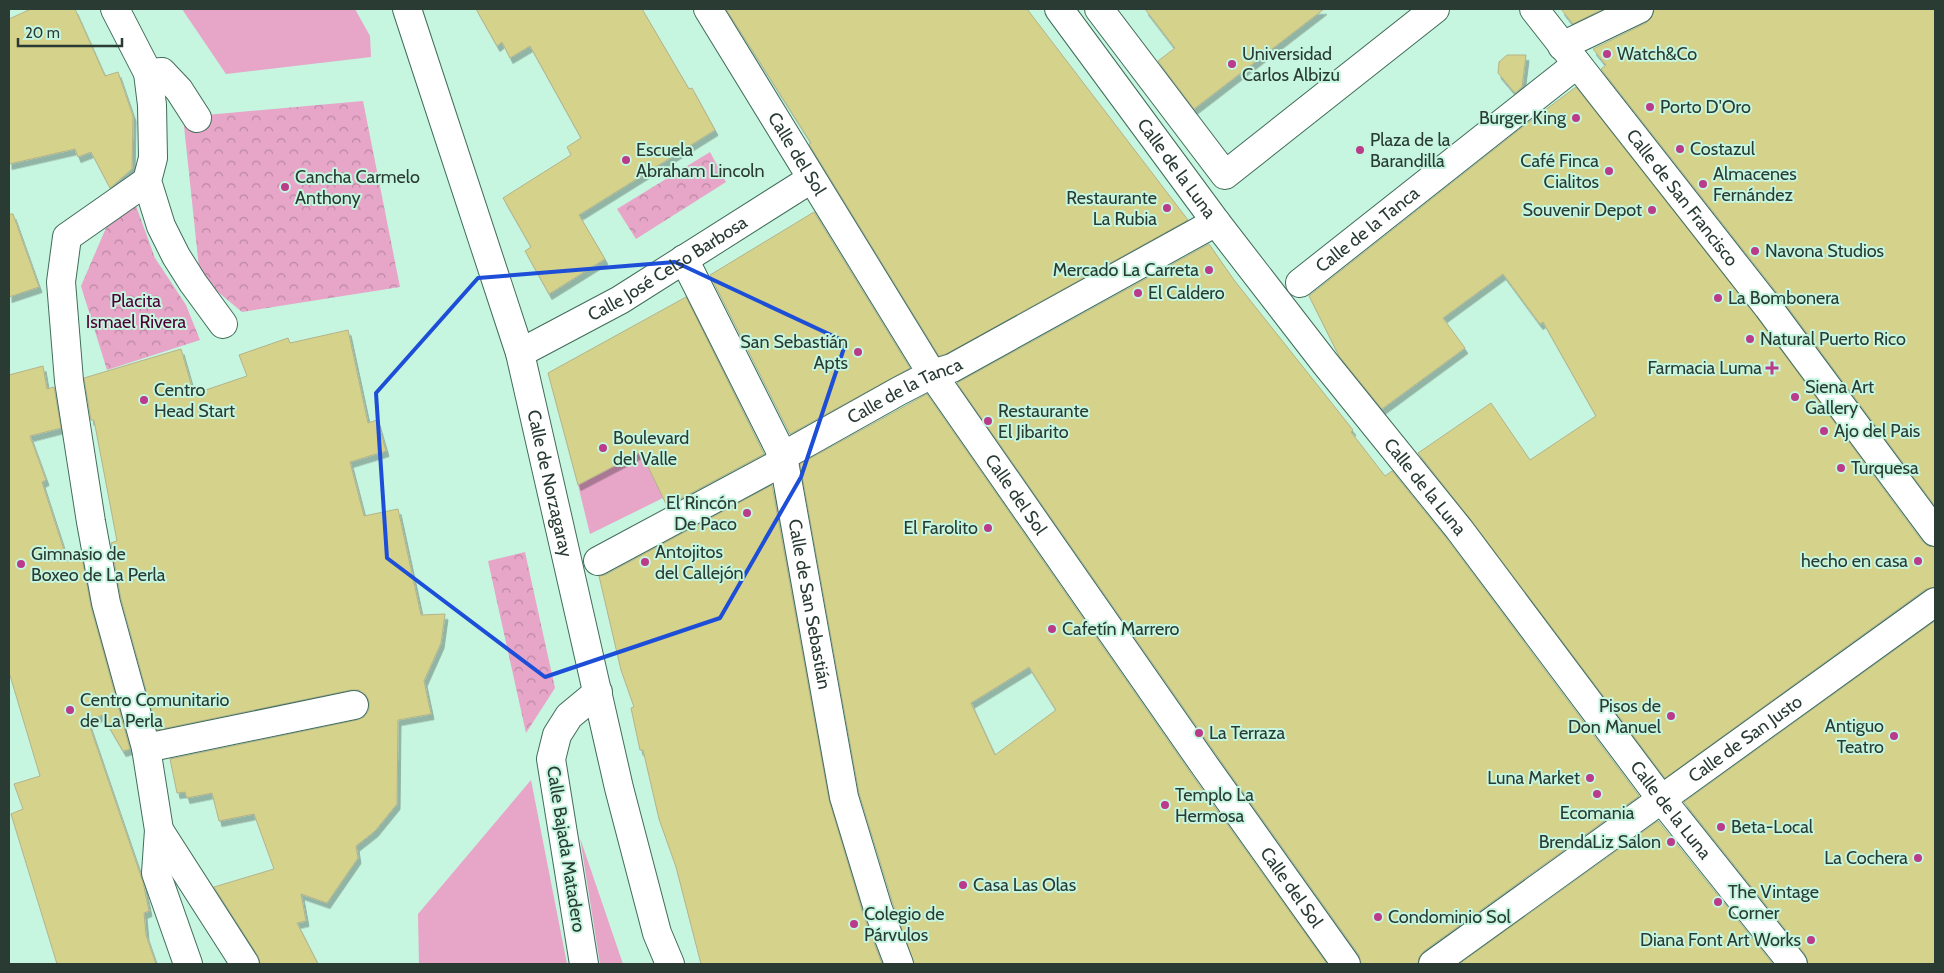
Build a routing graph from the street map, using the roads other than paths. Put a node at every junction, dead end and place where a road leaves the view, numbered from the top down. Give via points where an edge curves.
1 (115, 9) edge
2 (407, 9) edge
3 (709, 9) edge
4 (1059, 9) edge
5 (1099, 9) edge
6 (1436, 9) edge
7 (1534, 9) edge
8 (1639, 9) edge
9 (1570, 55) junction
10 (148, 72) junction
11 (197, 118) dead end
12 (811, 179) junction
13 (147, 181) junction
14 (1216, 222) junction
15 (684, 260) junction
16 (1300, 283) dead end
17 (223, 324) dead end
18 (520, 353) junction
19 (932, 374) junction
20 (783, 456) junction
21 (1935, 532) edge
22 (598, 561) dead end
23 (1935, 602) edge
24 (598, 692) junction
25 (354, 705) dead end
26 (146, 748) junction
27 (1662, 800) junction
28 (159, 830) junction
29 (188, 964) edge
30 (245, 964) edge
31 (584, 964) edge
32 (670, 964) edge
33 (899, 964) edge
34 (1346, 964) edge
35 (1433, 964) edge
36 (1793, 964) edge

1 - 10 street
2 - 18 street, Calle de Norzagaray
3 - 12 street, Calle del Sol
4 - 14 street, Calle de la Luna
5 - 6 street via 1225,175
7 - 9 street, Calle de San Francisco
8 - 9 street, Calle de la Tanca
9 - 16 street, Calle de la Tanca
9 - 21 street, Calle de San Francisco via 1768,307
10 - 11 street via 162,72 179,90
10 - 13 street via 153,158
12 - 15 street, Calle José Celso Barbosa
12 - 19 street, Calle del Sol
13 - 17 street via 176,256
13 - 26 street via 66,237 61,282 68,381 91,522 106,603
14 - 19 street, Calle de la Tanca via 952,368
14 - 27 street, Calle de la Luna via 1459,530
15 - 18 street, Calle José Celso Barbosa via 620,300
15 - 20 street, Calle de San Sebastián
18 - 24 street, Calle de Norzagaray
19 - 20 street, Calle de la Tanca
19 - 34 street, Calle del Sol
20 - 22 street, Calle de la Tanca via 775,466
20 - 33 street, Calle de San Sebastián via 844,797 878,909
23 - 27 street, Calle de San Justo
24 - 31 street, Calle Bajada Matadero via 569,716 556,735 551,760
24 - 32 street, Calle de Norzagaray via 657,934
25 - 26 street
26 - 28 street
27 - 35 street, Calle de San Justo
27 - 36 street, Calle de la Luna
28 - 29 street via 156,873
28 - 30 street

